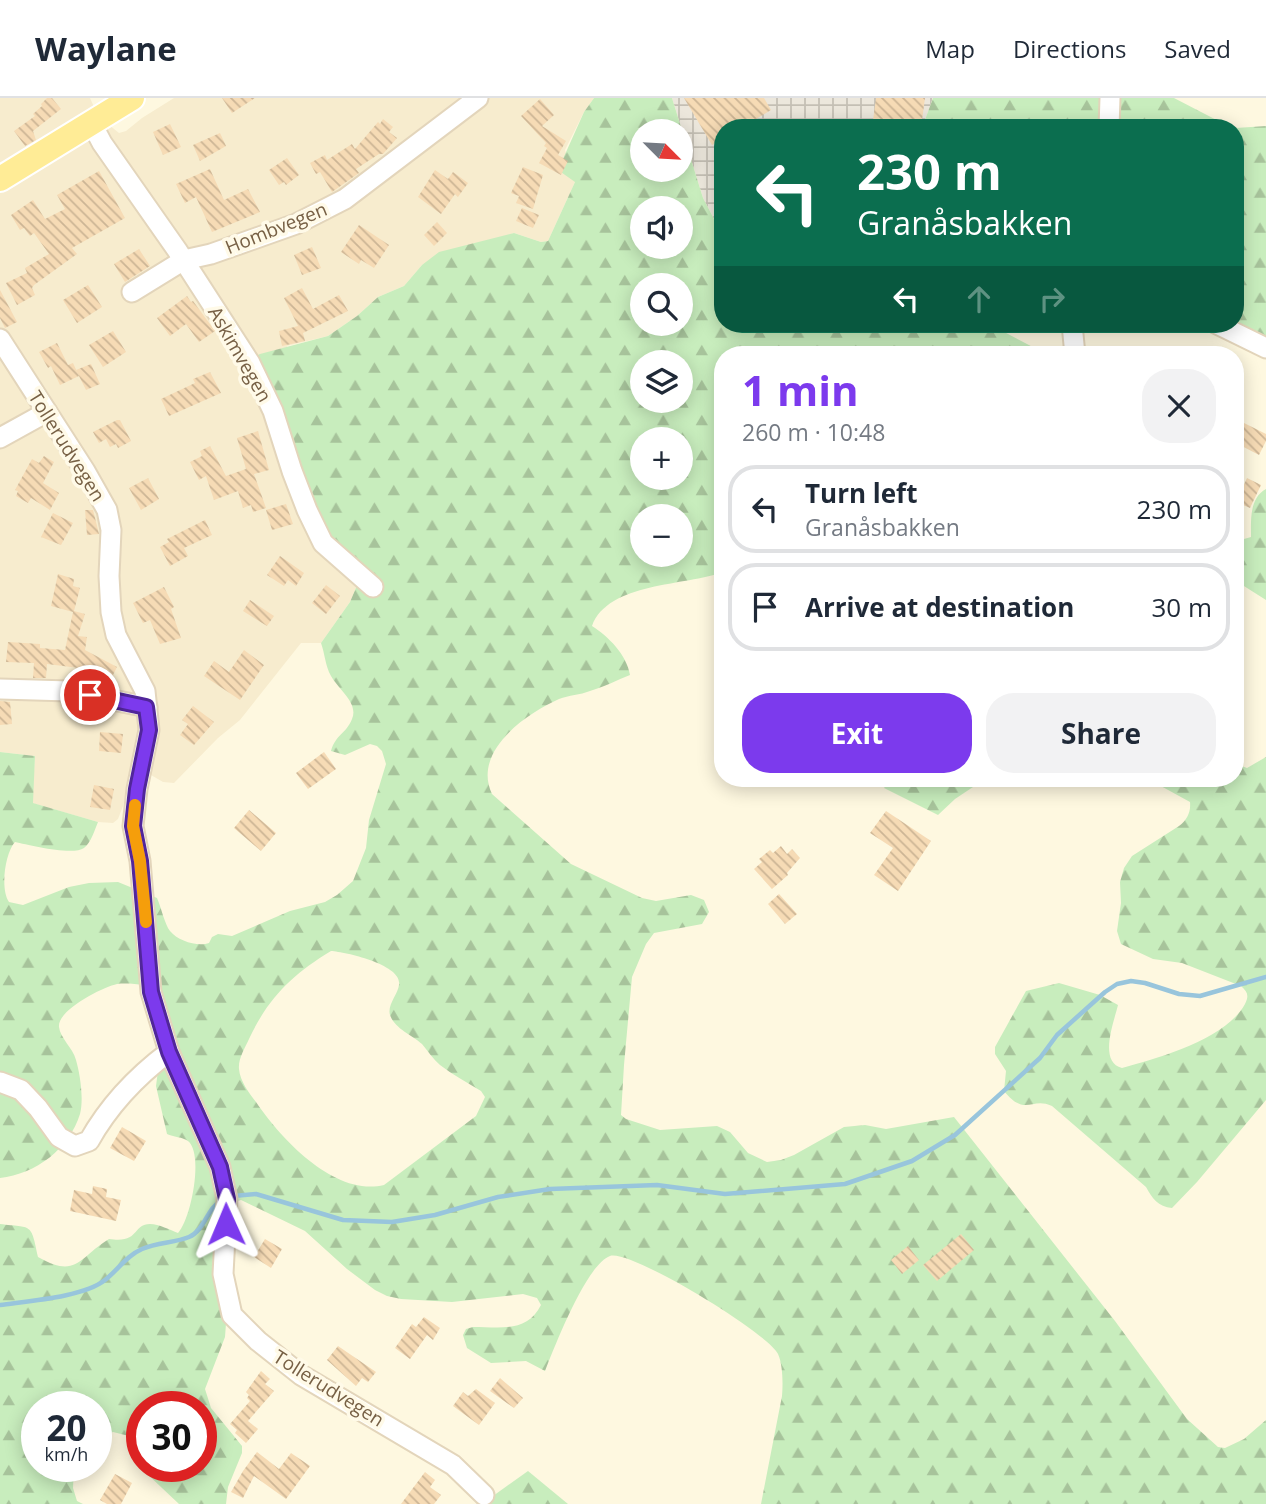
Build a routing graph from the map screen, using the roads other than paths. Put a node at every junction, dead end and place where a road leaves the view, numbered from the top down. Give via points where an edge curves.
1 (132, 98) edge
2 (478, 98) edge
3 (1110, 98) edge
4 (1109, 119) edge
5 (92, 124) junction
6 (0, 179) edge
7 (184, 260) junction
8 (132, 292) dead end
9 (1235, 333) edge
10 (0, 339) edge
11 (1266, 348) edge
12 (47, 412) junction
13 (0, 438) edge
14 (373, 587) dead end
15 (0, 688) edge
16 (146, 707) junction
17 (169, 1052) junction
18 (0, 1082) edge
19 (484, 1495) dead end

1 - 5 main road
2 - 7 street, Hombvegen via 340,202 296,224
3 - 4 street
5 - 6 main road
5 - 7 street, Askimvegen
7 - 8 street, Hombvegen
7 - 14 street, Askimvegen via 256,374 323,543
9 - 11 street
10 - 12 street, Tollerudvegen
12 - 13 street
12 - 16 street, Tollerudvegen via 107,510 111,612 116,635 145,691
15 - 16 street via 69,691
16 - 17 street, Tollerudvegen via 149,730 133,826 151,992
17 - 18 street via 118,1100 89,1141 75,1146 59,1137 21,1090
17 - 19 street, Tollerudvegen via 220,1167 227,1199 223,1274 232,1315 301,1375 453,1465

